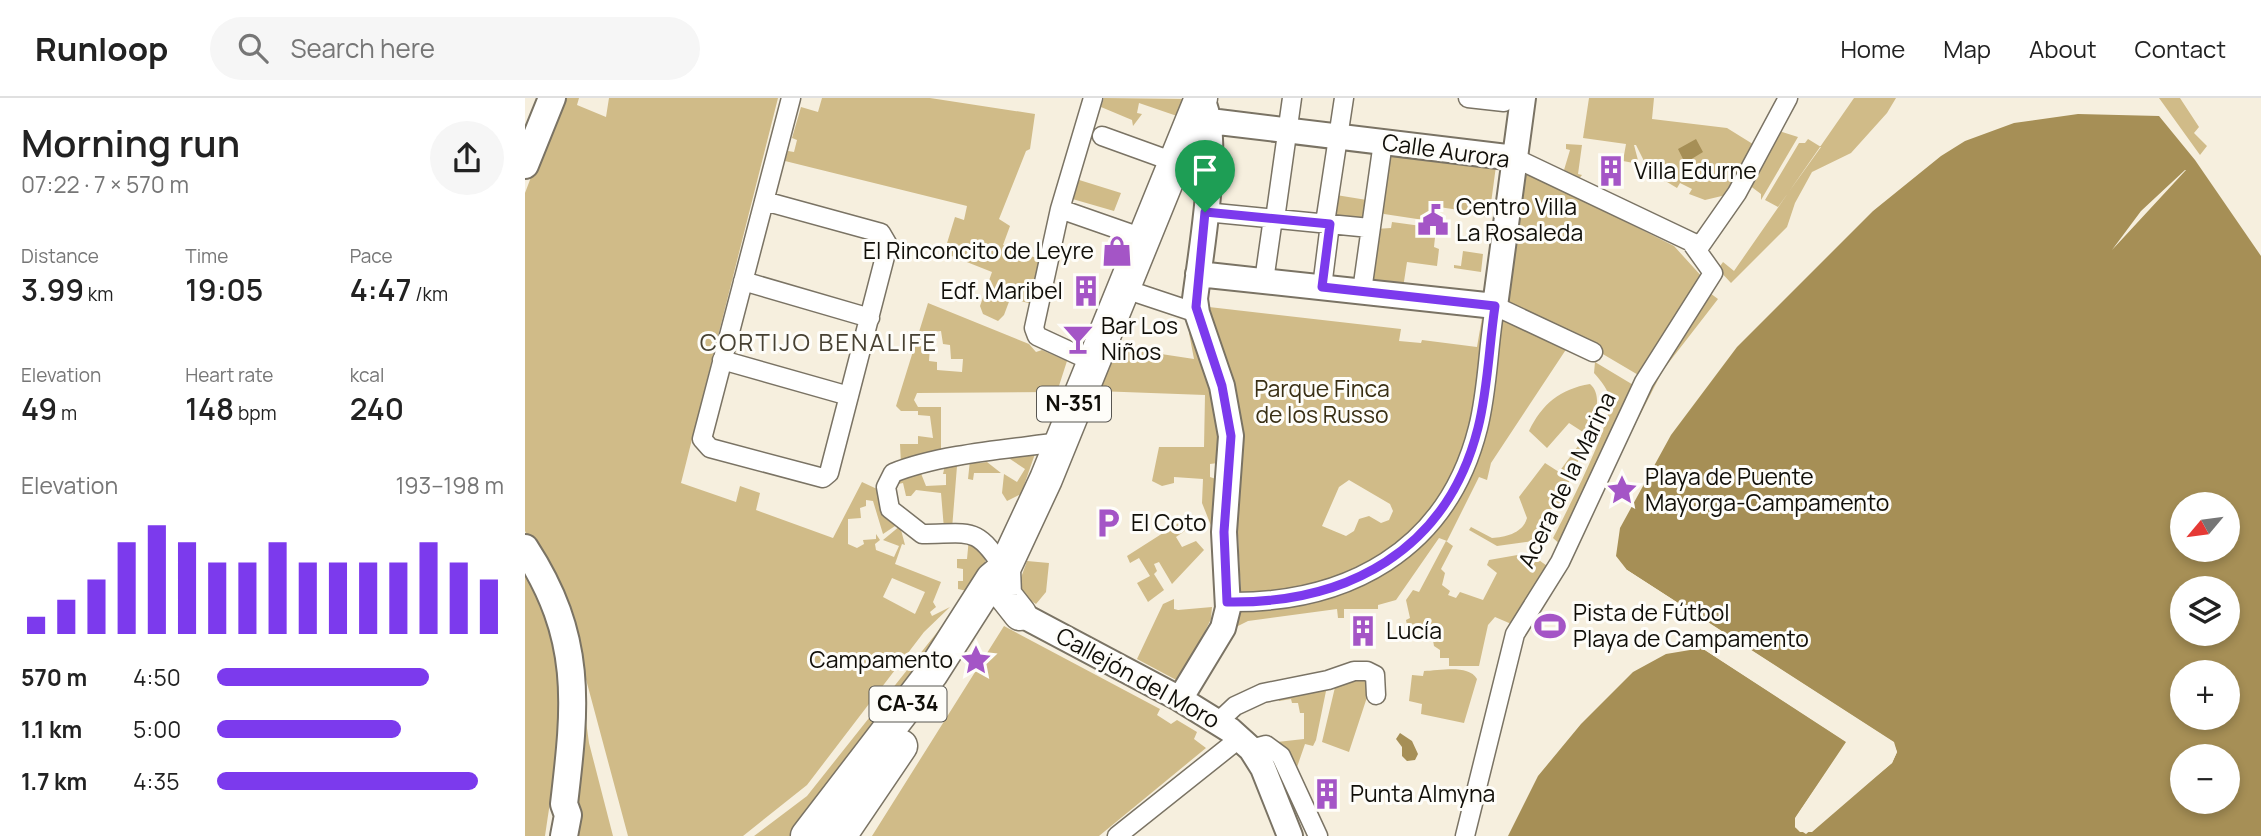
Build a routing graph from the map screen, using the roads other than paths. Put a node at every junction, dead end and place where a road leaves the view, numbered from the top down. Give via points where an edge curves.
1 (552, 98) edge
2 (791, 98) edge
3 (1093, 98) edge
4 (1292, 98) edge
5 (1344, 98) edge
6 (1468, 98) edge
7 (1788, 98) edge
8 (1514, 100) edge
9 (1204, 106) edge
10 (1288, 130) junction
11 (1101, 136) dead end
12 (1339, 136) junction
13 (1383, 142) junction
14 (1515, 158) junction
15 (1174, 162) junction
16 (525, 165) edge
17 (764, 201) junction
18 (1060, 209) junction
19 (1205, 212) junction
20 (1274, 218) junction
21 (1327, 224) junction
22 (1370, 228) junction
23 (1143, 239) junction
24 (1699, 244) junction
25 (1198, 274) junction
26 (743, 281) junction
27 (1264, 281) junction
28 (1322, 287) junction
29 (1122, 288) junction
30 (1362, 291) junction
31 (1495, 306) junction
32 (1197, 313) junction
33 (870, 318) junction
34 (1593, 352) dead end
35 (722, 360) junction
36 (1091, 361) junction
37 (849, 396) junction
38 (1060, 442) junction
39 (525, 548) edge
40 (1003, 577) junction
41 (1227, 602) junction
42 (1020, 614) junction
43 (983, 619) junction
44 (1376, 695) dead end
45 (1180, 699) junction
46 (1219, 721) junction
47 (1260, 756) junction
48 (565, 804) junction
49 (553, 836) edge
50 (564, 836) edge
51 (807, 836) edge
52 (840, 836) edge
53 (1117, 836) edge
54 (1290, 836) edge
55 (1318, 836) edge
56 (1465, 836) edge

1 - 16 main road
2 - 17 street
3 - 18 street
4 - 10 street
5 - 12 street
6 - 8 street
7 - 24 street via 1737,193
8 - 14 street
9 - 10 street, Calle Aurora
9 - 15 highway, N-351
9 - 19 street
10 - 12 street, Calle Aurora
10 - 20 street
11 - 15 street
12 - 13 street, Calle Aurora
12 - 21 street
13 - 14 street, Calle Aurora
13 - 22 street
14 - 24 street, Calle Aurora
14 - 31 street
15 - 23 highway, N-351
17 - 26 street
17 - 33 street via 884,235 889,247
18 - 23 street
18 - 36 street via 1034,328 1037,336
19 - 20 street
19 - 25 street
20 - 21 street
20 - 27 street
21 - 22 street
21 - 28 street
22 - 30 street
23 - 29 highway, N-351
24 - 56 street, Acera de la Marina via 1713,273 1631,406 1560,562 1515,634
25 - 27 street
25 - 32 street
26 - 33 street
26 - 35 street
27 - 28 street
28 - 30 street
29 - 32 street
29 - 36 highway, N-351
30 - 31 street
31 - 34 street
31 - 41 street via 1479,428 1453,494 1429,526 1377,568 1339,587
32 - 41 street via 1222,386 1231,436 1224,532
33 - 37 street
35 - 37 street
35 - 37 street via 702,439 710,448 823,478 829,474
36 - 38 highway, N-351
38 - 40 highway, N-351
38 - 40 street via 907,469 893,473 887,482 890,509 914,531 979,537 988,544
39 - 48 main road via 558,612 571,658 573,724
40 - 42 highway via 1005,595
40 - 43 highway, CA-34
40 - 51 highway, CA-34 via 992,579 932,673
41 - 45 street via 1223,628
42 - 43 highway via 1003,611
42 - 45 street, Callejón del Moro
43 - 52 highway, CA-34
44 - 46 street via 1374,675 1354,671 1254,696
45 - 46 street, Callejón del Moro
46 - 47 street, Callejón del Moro
47 - 53 street
47 - 54 street
47 - 55 street, Callejón del Moro
48 - 49 main road
48 - 50 main road

